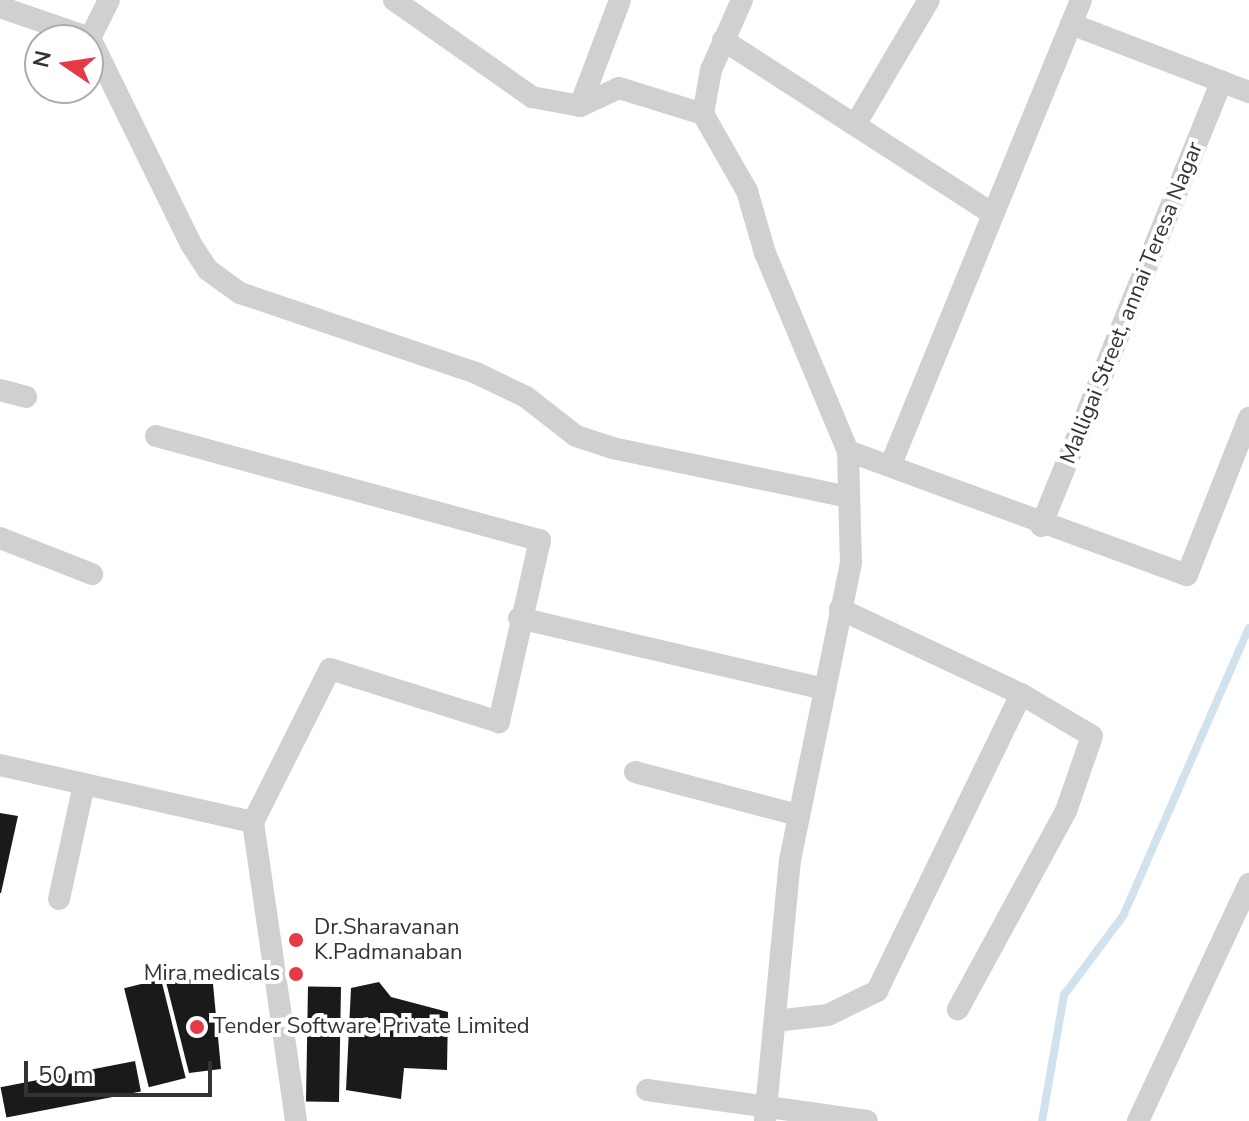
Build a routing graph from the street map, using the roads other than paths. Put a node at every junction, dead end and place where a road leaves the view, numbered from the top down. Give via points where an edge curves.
1 (3, 0) edge
2 (109, 0) edge
3 (620, 0) edge
4 (742, 0) edge
5 (929, 0) edge
6 (1081, 0) edge
7 (412, 3) edge
8 (0, 7) edge
9 (49, 24) edge
10 (97, 24) edge
11 (1071, 24) junction
12 (723, 40) junction
13 (104, 66) edge
14 (1222, 81) junction
15 (1249, 92) edge
16 (580, 106) junction
17 (703, 114) junction
18 (855, 125) junction
19 (993, 214) junction
20 (0, 390) edge
21 (26, 397) dead end
22 (1249, 418) edge
23 (156, 436) dead end
24 (848, 451) junction
25 (891, 464) junction
26 (849, 497) junction
27 (1041, 526) junction
28 (0, 538) edge
29 (92, 574) dead end
30 (840, 609) junction
31 (519, 618) junction
32 (821, 688) junction
33 (1021, 694) junction
34 (0, 765) edge
35 (635, 772) dead end
36 (84, 784) junction
37 (798, 815) junction
38 (253, 822) junction
39 (1249, 884) edge
40 (59, 899) dead end
41 (958, 1009) dead end
42 (775, 1021) junction
43 (647, 1090) dead end
44 (766, 1114) edge
45 (296, 1121) edge
46 (867, 1121) edge
47 (1138, 1121) edge

1 - 8 street
2 - 10 street
3 - 16 street
4 - 12 street
5 - 18 street
6 - 11 street
7 - 16 street via 532,97
8 - 9 street
11 - 14 street
11 - 19 street
12 - 17 street
12 - 18 street
13 - 26 street via 208,270 240,293 476,373 526,397 576,436
14 - 15 street
14 - 27 street, Malligai Street, annai Teresa Nagar
16 - 17 street via 619,88
17 - 24 street via 747,191 765,253
18 - 19 street
19 - 25 street
20 - 21 street
22 - 27 street via 1187,575
23 - 31 street via 540,540
24 - 25 street
24 - 26 street
25 - 27 street
26 - 30 street via 851,563
28 - 29 street
30 - 32 street
30 - 33 street
31 - 32 street
31 - 38 street via 499,722 330,669
32 - 37 street
33 - 41 street via 1092,736 1066,811
33 - 42 street via 877,991 828,1015
34 - 36 street
35 - 37 street
36 - 38 street
36 - 40 street
37 - 42 street
38 - 45 street
39 - 47 street
42 - 44 street
43 - 44 street
44 - 46 street

